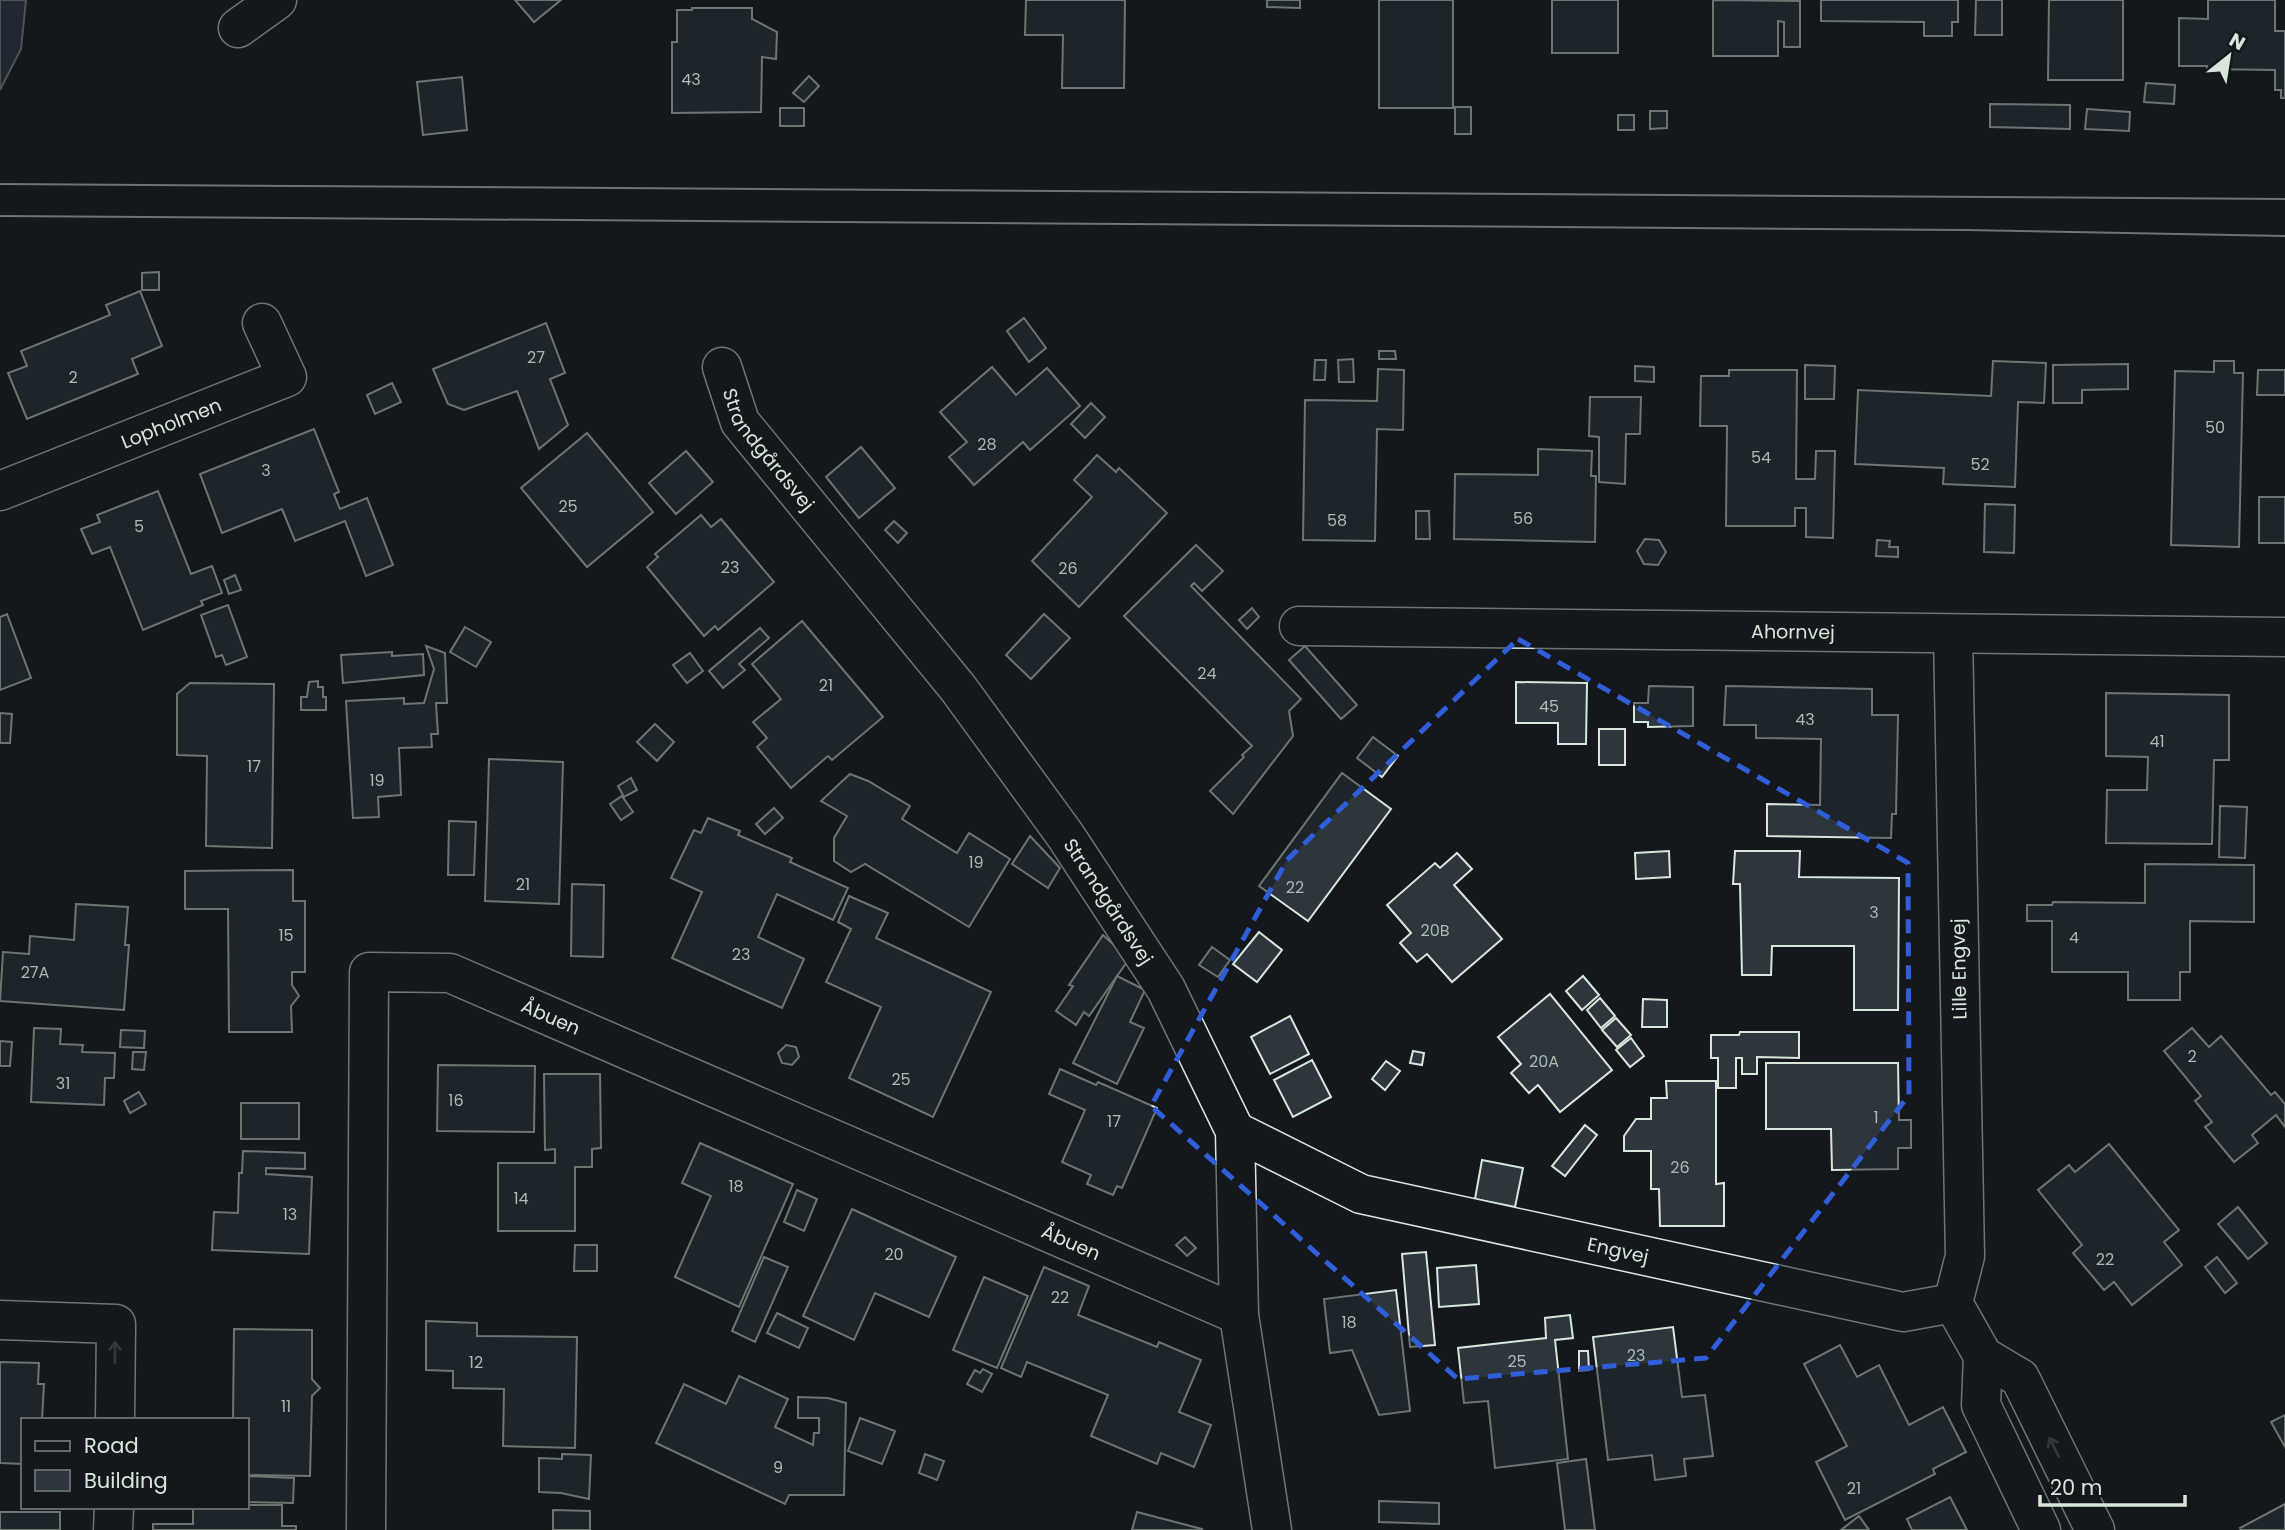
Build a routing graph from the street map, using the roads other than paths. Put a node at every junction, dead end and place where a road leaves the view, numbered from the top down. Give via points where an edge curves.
1 (277, 0) edge
2 (237, 28) dead end
3 (262, 323) dead end
4 (722, 367) dead end
5 (0, 491) edge
6 (1299, 625) dead end
7 (1954, 634) junction
8 (2285, 637) edge
9 (1235, 1131) junction
10 (1953, 1303) junction
11 (1239, 1315) junction
12 (0, 1320) edge
13 (1983, 1356) junction
14 (115, 1418) edge
15 (114, 1509) edge
16 (113, 1530) edge
17 (366, 1530) edge
18 (1272, 1530) edge
19 (2041, 1530) edge
20 (2095, 1530) edge

1 - 2 street
3 - 5 street, Lopholmen via 287,377
4 - 9 street, Strandgårdsvej via 740,422 958,688 1065,835 1166,989
6 - 7 street, Ahornvej
7 - 8 street, Ahornvej
7 - 10 street, Lille Engvej via 1965,1256
9 - 10 street, Engvej via 1361,1194 1903,1312
9 - 11 street, Strandgårdsvej
10 - 13 street
11 - 17 street, Åbuen via 450,973 369,972
11 - 18 street, Strandgårdsvej
14 -> 12 street via 116,1324
13 - 19 street via 1980,1405
20 -> 13 street via 2020,1378
15 - 16 street

